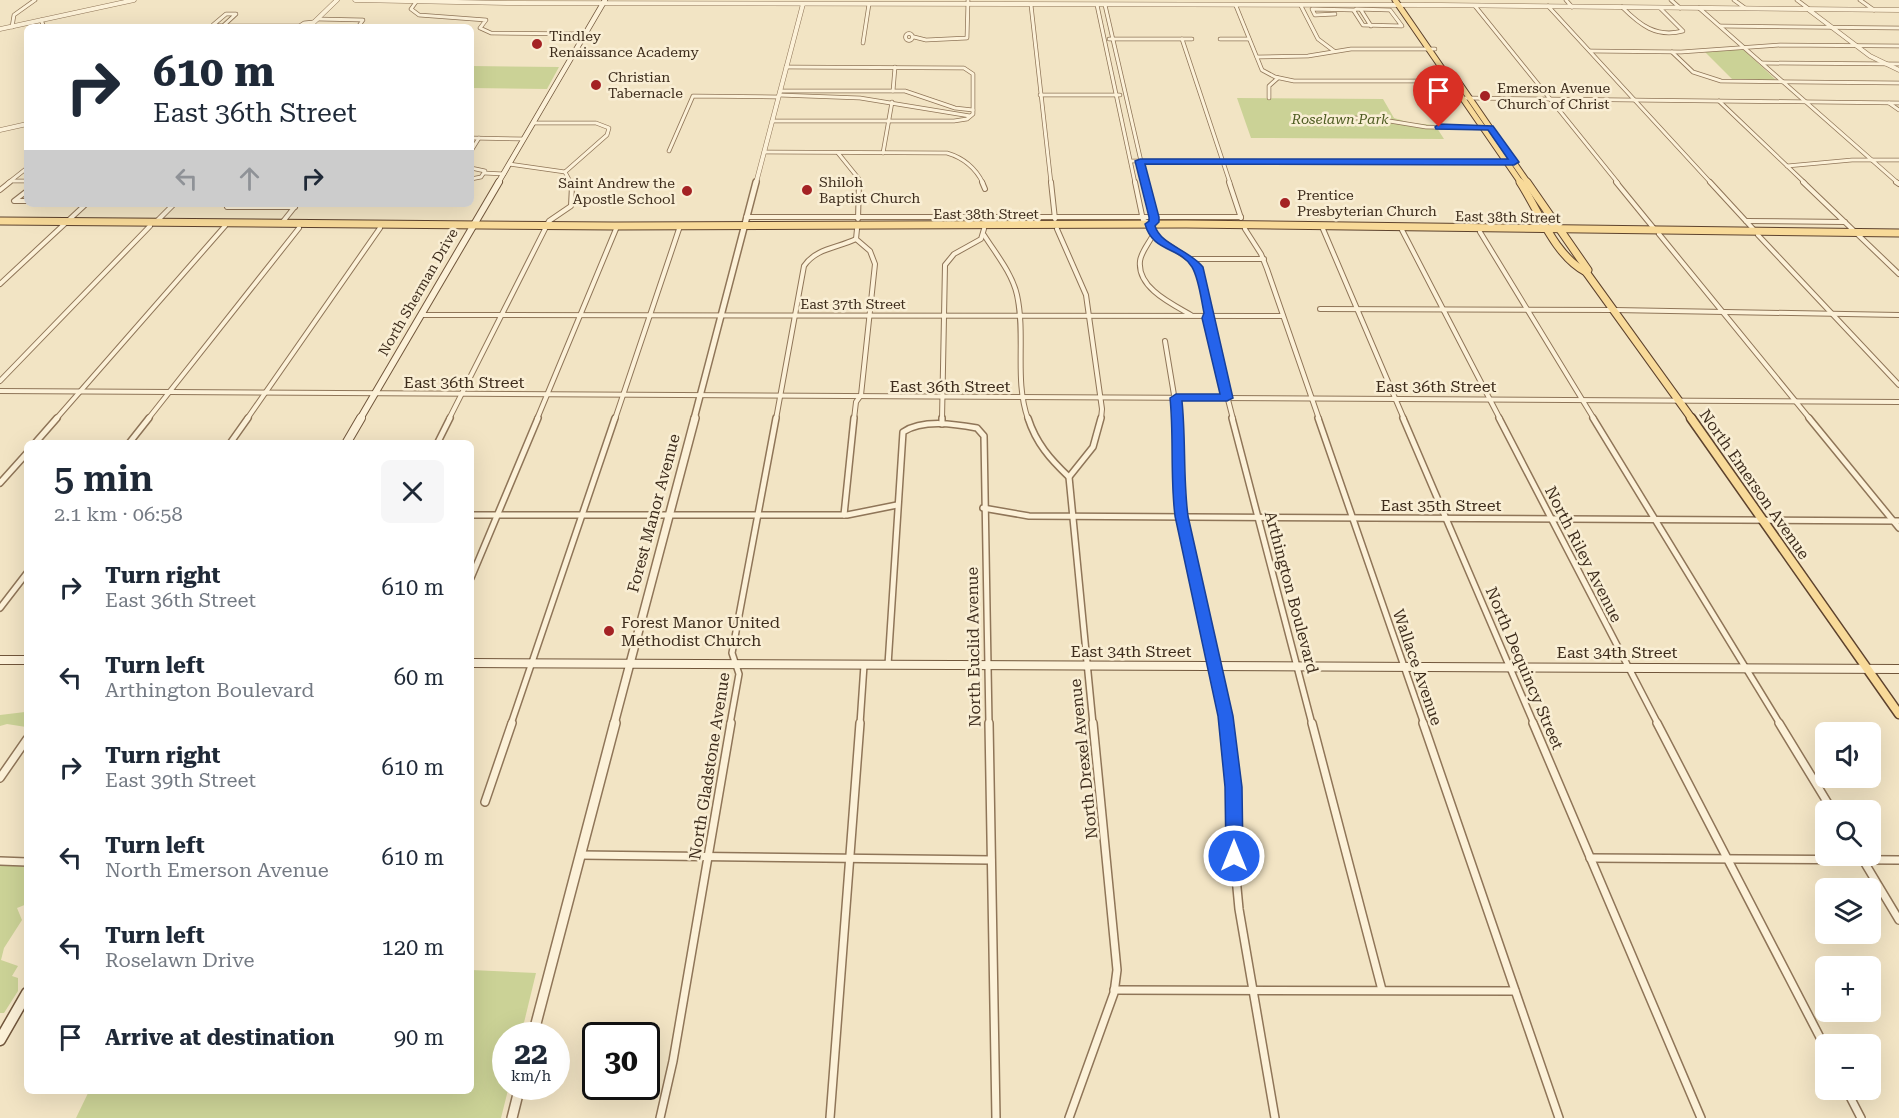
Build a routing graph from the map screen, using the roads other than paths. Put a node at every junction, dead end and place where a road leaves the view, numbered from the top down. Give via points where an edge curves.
1 (35, 0) edge
2 (134, 0) edge
3 (337, 0) edge
4 (355, 0) edge
5 (1130, 0) edge
6 (1279, 0) edge
7 (1566, 0) edge
8 (1671, 0) edge
9 (1734, 0) edge
10 (1797, 0) edge
11 (1860, 0) edge
12 (437, 1) edge
13 (416, 2) junction
14 (604, 2) edge
15 (803, 2) edge
16 (968, 2) edge
17 (1038, 2) edge
18 (1400, 3) edge
19 (869, 4) junction
20 (1031, 5) junction
21 (1097, 5) junction
22 (1105, 5) junction
23 (1131, 5) junction
24 (1236, 6) junction
25 (1280, 6) junction
26 (1300, 6) junction
27 (1475, 6) junction
28 (1548, 6) junction
29 (1572, 7) junction
30 (1622, 7) junction
31 (1660, 8) junction
32 (1680, 8) junction
33 (1699, 8) junction
34 (1745, 8) junction
35 (1357, 9) junction
36 (1809, 9) junction
37 (1874, 10) junction
38 (1899, 10) edge
39 (1335, 14) dead end
40 (41, 20) junction
41 (316, 21) junction
42 (24, 24) edge
43 (24, 24) edge
44 (43, 24) edge
45 (214, 24) edge
46 (225, 24) edge
47 (307, 24) edge
48 (312, 24) edge
49 (360, 24) edge
50 (1371, 26) junction
51 (1720, 26) junction
52 (12, 27) junction
53 (1833, 27) junction
54 (474, 28) edge
55 (481, 28) junction
56 (1899, 28) edge
57 (0, 29) edge
58 (585, 34) junction
59 (914, 37) dead end
60 (1105, 39) junction
61 (1111, 39) junction
62 (1182, 39) junction
63 (1192, 39) dead end
64 (1220, 39) dead end
65 (1249, 39) junction
66 (863, 43) dead end
67 (1857, 45) junction
68 (1899, 46) edge
69 (1743, 47) junction
70 (1432, 49) junction
71 (1334, 51) junction
72 (1590, 51) junction
73 (1672, 52) junction
74 (1257, 57) junction
75 (1762, 63) junction
76 (1885, 64) junction
77 (1899, 64) edge
78 (786, 66) junction
79 (895, 67) junction
80 (965, 68) joint
81 (1899, 70) edge
82 (1278, 78) junction
83 (1451, 81) junction
84 (1782, 82) junction
85 (1899, 83) edge
86 (893, 91) junction
87 (779, 94) junction
88 (1040, 95) junction
89 (1117, 95) junction
90 (1124, 95) junction
91 (1269, 98) dead end
92 (1462, 98) junction
93 (1470, 98) junction
94 (1550, 99) junction
95 (1635, 100) junction
96 (1719, 101) junction
97 (892, 102) junction
98 (1804, 102) junction
99 (1889, 103) junction
100 (1899, 103) edge
101 (973, 110) junction
102 (1899, 110) edge
103 (971, 116) junction
104 (1353, 118) dead end
105 (772, 121) junction
106 (889, 122) junction
107 (533, 123) junction
108 (24, 125) edge
109 (1483, 128) junction
110 (1490, 128) junction
111 (0, 130) edge
112 (474, 138) edge
113 (479, 138) junction
114 (524, 139) junction
115 (474, 146) edge
116 (669, 151) dead end
117 (764, 152) junction
118 (838, 153) junction
119 (883, 153) junction
120 (1871, 160) junction
121 (1899, 160) edge
122 (1132, 161) junction
123 (1140, 161) junction
124 (1223, 162) junction
125 (1506, 162) junction
126 (1514, 162) junction
127 (509, 164) junction
128 (1787, 166) junction
129 (474, 168) edge
130 (24, 170) edge
131 (566, 172) junction
132 (484, 173) junction
133 (504, 174) junction
134 (474, 178) edge
135 (11, 181) junction
136 (24, 181) edge
137 (1899, 184) edge
138 (985, 189) dead end
139 (0, 190) edge
140 (24, 194) edge
141 (24, 201) edge
142 (83, 207) edge
143 (171, 207) edge
144 (295, 207) edge
145 (746, 217) junction
146 (858, 217) junction
147 (1055, 217) junction
148 (1143, 217) junction
149 (1154, 217) junction
150 (1241, 217) junction
151 (69, 220) junction
152 (1746, 221) junction
153 (1845, 222) junction
154 (0, 223) edge
155 (153, 224) junction
156 (63, 225) junction
157 (280, 225) junction
158 (225, 226) junction
159 (744, 226) junction
160 (545, 227) junction
161 (857, 227) junction
162 (1057, 227) junction
163 (1244, 227) junction
164 (299, 228) junction
165 (380, 228) junction
166 (473, 228) junction
167 (1151, 228) junction
168 (616, 229) junction
169 (679, 229) junction
170 (1323, 230) junction
171 (1402, 230) junction
172 (1550, 231) junction
173 (1559, 231) junction
174 (984, 232) junction
175 (1480, 232) junction
176 (1657, 232) junction
177 (1757, 233) junction
178 (1858, 234) junction
179 (1899, 235) edge
180 (856, 239) junction
181 (1264, 259) junction
182 (1192, 260) junction
183 (1586, 272) junction
184 (1899, 274) edge
185 (0, 284) edge
186 (1320, 309) dead end
187 (1357, 309) junction
188 (1442, 310) junction
189 (1615, 310) junction
190 (1528, 311) junction
191 (1722, 312) junction
192 (651, 314) junction
193 (1833, 314) junction
194 (422, 315) junction
195 (502, 315) junction
196 (580, 315) junction
197 (721, 315) junction
198 (796, 315) junction
199 (870, 315) junction
200 (944, 315) junction
201 (1019, 315) junction
202 (1089, 315) junction
203 (1192, 315) junction
204 (1208, 315) junction
205 (1899, 315) edge
206 (1284, 316) junction
207 (1165, 341) dead end
208 (0, 381) edge
209 (1899, 385) edge
210 (0, 391) edge
211 (81, 391) junction
212 (170, 392) junction
213 (265, 393) junction
214 (375, 394) junction
215 (462, 394) junction
216 (547, 394) junction
217 (623, 394) junction
218 (700, 395) junction
219 (781, 397) junction
220 (859, 397) junction
221 (943, 398) junction
222 (1023, 398) junction
223 (1100, 398) junction
224 (1176, 398) junction
225 (1227, 398) junction
226 (1311, 398) junction
227 (1394, 398) junction
228 (1488, 398) junction
229 (1581, 398) junction
230 (1677, 399) junction
231 (1795, 400) junction
232 (1899, 402) edge
233 (942, 424) junction
234 (38, 440) edge
235 (132, 440) edge
236 (232, 440) edge
237 (348, 440) edge
238 (439, 440) edge
239 (24, 456) edge
240 (1069, 477) junction
241 (0, 483) edge
242 (897, 505) junction
243 (983, 508) junction
244 (474, 515) edge
245 (497, 515) junction
246 (668, 515) junction
247 (844, 515) junction
248 (582, 516) junction
249 (759, 516) junction
250 (1072, 516) junction
251 (1181, 516) junction
252 (1258, 516) junction
253 (1352, 518) junction
254 (1446, 518) junction
255 (1550, 519) junction
256 (1655, 519) junction
257 (1761, 519) junction
258 (1896, 521) edge
259 (1899, 528) edge
260 (474, 571) edge
261 (24, 577) edge
262 (0, 608) edge
263 (0, 660) edge
264 (24, 660) edge
265 (474, 663) edge
266 (532, 663) junction
267 (629, 664) junction
268 (736, 664) junction
269 (864, 665) junction
270 (888, 665) junction
271 (987, 665) junction
272 (1088, 666) junction
273 (1215, 666) junction
274 (1297, 666) junction
275 (1403, 666) junction
276 (1509, 666) junction
277 (1627, 667) junction
278 (1745, 668) junction
279 (1867, 669) junction
280 (1899, 669) edge
281 (1899, 714) edge
282 (24, 743) edge
283 (0, 778) edge
284 (1826, 800) edge
285 (484, 802) dead end
286 (580, 855) junction
287 (708, 857) junction
288 (1590, 858) junction
289 (1815, 858) edge
290 (849, 859) junction
291 (1727, 859) junction
292 (1881, 859) edge
293 (991, 860) junction
294 (1899, 860) edge
295 (0, 861) edge
296 (24, 862) edge
297 (1866, 866) edge
298 (1899, 920) edge
299 (1252, 989) junction
300 (1114, 990) junction
301 (1382, 990) junction
302 (1515, 991) junction
303 (24, 998) edge
304 (536, 1022) edge
305 (1818, 1034) edge
306 (0, 1040) edge
307 (516, 1100) edge
308 (1852, 1100) edge
309 (512, 1118) edge
310 (660, 1118) edge
311 (830, 1118) edge
312 (996, 1118) edge
313 (1069, 1118) edge
314 (1275, 1118) edge
315 (1559, 1118) edge
316 (1701, 1118) edge
317 (1861, 1118) edge

1 - 52 street via 14,15
2 - 40 street
3 - 41 street
4 - 13 street
5 - 23 street
6 - 25 street
7 - 29 street
8 - 32 street
9 - 34 street
10 - 36 street
11 - 37 street
12 - 13 street
12 - 14 street
13 - 55 street via 411,9 419,15 486,20
14 - 15 street
14 - 58 main road, North Sherman Drive
15 - 19 street
15 - 78 street, Forest Manor Avenue
16 - 19 street
16 - 20 street
16 - 59 street via 968,36 961,40
17 - 20 street
17 - 21 street
18 - 27 street
18 - 35 street
18 - 70 main road, North Emerson Avenue
19 - 66 street
20 - 88 street
21 - 22 street
21 - 60 street
22 - 23 street
22 - 61 street
23 - 24 street
24 - 25 street
24 - 65 street
25 - 26 street
26 - 35 street
26 - 71 street via 1319,40
27 - 28 street
27 - 94 street
28 - 29 street
28 - 72 street
29 - 30 street
30 - 31 street
30 - 31 street via 1648,31 1682,31
31 - 32 street
32 - 33 street
33 - 34 street
33 - 51 street
34 - 36 street
35 - 39 street via 1312,9 1315,15
35 - 50 street
35 - 50 street via 1361,24
35 - 50 street via 1390,10 1402,26
36 - 37 street
36 - 53 street
37 - 38 street
40 - 43 street
40 - 44 street
41 - 47 street
41 - 48 street
41 - 49 street via 363,20
42 - 52 street
45 - 46 street via 226,14 236,14
51 - 53 street
51 - 69 street
52 - 57 street
53 - 56 street
53 - 67 street
54 - 55 street
55 - 58 street via 492,33
58 - 107 main road, North Sherman Drive
60 - 61 street
60 - 89 street
61 - 62 street
61 - 90 street
62 - 63 street
62 - 124 street, Wallace Avenue
64 - 65 street
65 - 74 street
67 - 68 street
67 - 69 street
67 - 76 street
69 - 73 street
69 - 75 street
70 - 71 street
70 - 83 main road, North Emerson Avenue
70 - 93 main road, North Emerson Avenue
71 - 74 street
72 - 73 street
72 - 95 street
73 - 84 street via 1690,71 1710,79
74 - 82 street via 1263,71
75 - 76 street
75 - 84 street
76 - 77 street
76 - 81 street
78 - 79 street
78 - 87 street, Forest Manor Avenue
79 - 80 street
79 - 86 street
80 - 101 street via 973,74
82 - 83 street
82 - 91 street via 1269,86
83 - 92 main road, North Emerson Avenue
84 - 85 street
84 - 98 street
86 - 87 street
86 - 101 street via 921,94 953,108
87 - 97 street
87 - 105 street, Forest Manor Avenue
87 - 116 street via 693,96
88 - 89 street
88 - 147 street
89 - 90 street
89 - 122 street
90 - 123 street
92 - 93 street
92 - 109 main road, North Emerson Avenue
93 - 94 street
93 - 110 main road, North Emerson Avenue
94 - 95 street
94 - 176 street
95 - 96 street
95 - 152 street
96 - 98 street
96 - 128 street
97 - 103 street
97 - 106 street
98 - 99 street
98 - 120 street
99 - 100 street
99 - 102 street
101 - 103 street
103 - 106 street via 954,122
104 - 109 street via 1426,127
105 - 106 street
105 - 117 street, Forest Manor Avenue
106 - 119 street
107 - 114 main road, North Sherman Drive
107 - 131 street via 596,123 609,128 608,134
108 - 111 street
109 - 110 street
109 - 125 main road, North Emerson Avenue
110 - 126 main road, North Emerson Avenue
112 - 113 street
113 - 114 street
113 - 115 street
114 - 127 main road, North Sherman Drive
117 - 118 street
117 - 145 street, Forest Manor Avenue
118 - 119 street
118 - 146 street via 859,178
119 - 138 street via 942,153 963,160 978,172
120 - 121 street
120 - 128 street
120 - 137 street
122 - 123 street
122 - 148 street
123 - 124 street
123 - 149 street
124 - 125 street
124 - 150 street, Wallace Avenue
125 - 126 street
125 - 172 main road, North Emerson Avenue
126 - 173 main road, North Emerson Avenue
127 - 131 street
127 - 133 main road, North Sherman Drive
128 - 153 street
129 - 132 street
130 - 135 street
131 - 160 street via 572,186 571,206
132 - 133 street
132 - 134 street
133 - 166 main road, North Sherman Drive
135 - 136 street
135 - 139 street
140 - 141 street via 14,201
142 - 151 street
143 - 155 street
144 - 157 street
145 - 146 street
145 - 159 street, Forest Manor Avenue
146 - 147 street
146 - 161 street
147 - 148 street
147 - 162 street
148 - 149 street
148 - 167 street
149 - 150 street
149 - 167 street
150 - 163 street, Wallace Avenue
151 - 154 main road, East 38th Street
151 - 155 main road, East 38th Street
151 - 156 street
152 - 153 street
152 - 177 street
153 - 178 street
154 - 156 main road, East 38th Street
155 - 156 main road, East 38th Street
155 - 157 main road, East 38th Street
155 - 158 main road, East 38th Street
155 - 208 street
156 - 185 street
157 - 166 main road, East 38th Street
158 - 164 main road, East 38th Street
158 - 211 street
159 - 160 main road, East 38th Street
159 - 161 main road, East 38th Street
159 - 169 main road, East 38th Street
159 - 197 street, Forest Manor Avenue
160 - 166 main road, East 38th Street
160 - 168 main road, East 38th Street
160 - 195 street
161 - 162 main road, East 38th Street
161 - 174 main road, East 38th Street
161 - 180 street
162 - 167 main road, East 38th Street
162 - 174 main road, East 38th Street
162 - 202 street via 1083,285
163 - 167 main road, East 38th Street
163 - 170 main road, East 38th Street
163 - 172 main road, East 38th Street
163 - 181 street, Wallace Avenue
164 - 165 main road, East 38th Street
164 - 212 street
165 - 166 main road, East 38th Street
165 - 213 street
166 - 194 main road, North Sherman Drive
167 - 182 street via 1161,243
167 - 203 street via 1140,261 1144,278 1162,297
168 - 169 main road, East 38th Street
168 - 196 street
169 - 192 street
170 - 171 main road, East 38th Street
170 - 187 street, North Dequincy Street
171 - 175 main road, East 38th Street
171 - 188 street, North Riley Avenue
172 - 173 main road, East 38th Street
172 - 175 main road, East 38th Street
172 - 183 main road, North Emerson Avenue via 1577,269
173 - 176 main road, East 38th Street
173 - 183 main road, North Emerson Avenue
174 - 200 street via 946,264
174 - 201 street via 1012,281
175 - 190 street
176 - 177 main road, East 38th Street
176 - 191 street
177 - 178 main road, East 38th Street
177 - 193 street
178 - 179 main road, East 38th Street
178 - 184 street
180 - 198 street, North Gladstone Avenue via 807,260
180 - 199 street via 875,260
181 - 182 street
181 - 206 street, Wallace Avenue
182 - 204 street, Arthington Boulevard via 1199,270
183 - 189 main road, North Emerson Avenue
186 - 187 street
187 - 188 street
187 - 227 street, North Dequincy Street
188 - 190 street
188 - 228 street, North Riley Avenue
189 - 190 street
189 - 191 street
189 - 230 main road, North Emerson Avenue
190 - 229 street
191 - 193 street
191 - 231 street
192 - 196 street, East 37th Street
192 - 197 street, East 37th Street
192 - 217 street
193 - 205 street
193 - 209 street
194 - 195 street, East 37th Street
194 - 214 main road, North Sherman Drive
195 - 196 street, East 37th Street
195 - 215 street
196 - 216 street
197 - 198 street, East 37th Street
197 - 218 street, Forest Manor Avenue
198 - 199 street, East 37th Street
198 - 219 street, North Gladstone Avenue
199 - 200 street, East 37th Street
199 - 220 street
200 - 201 street, East 37th Street
200 - 221 street
201 - 202 street, East 37th Street
201 - 222 street
202 - 203 street, East 37th Street
202 - 223 street
203 - 204 street, East 37th Street
204 - 206 street, East 37th Street
204 - 225 street, Arthington Boulevard
206 - 226 street, Wallace Avenue
207 - 224 street
210 - 211 street, East 36th Street
211 - 212 street, East 36th Street
211 - 234 street
212 - 213 street, East 36th Street
212 - 235 street
213 - 214 street, East 36th Street
213 - 236 street
214 - 215 street, East 36th Street
214 - 237 main road, North Sherman Drive
215 - 216 street, East 36th Street
215 - 238 street
216 - 217 street, East 36th Street
216 - 245 street
217 - 218 street, East 36th Street
217 - 248 street
218 - 219 street, East 36th Street
218 - 246 street, Forest Manor Avenue
219 - 220 street, East 36th Street
219 - 249 street, North Gladstone Avenue
220 - 221 street, East 36th Street
220 - 247 street
221 - 222 street, East 36th Street
221 - 233 street
222 - 223 street, East 36th Street
222 - 240 street via 1035,440
223 - 224 street, East 36th Street
223 - 240 street via 1101,422 1095,442
224 - 225 street, East 36th Street
224 - 251 street
225 - 226 street, East 36th Street
225 - 252 street, Arthington Boulevard
226 - 227 street, East 36th Street
226 - 253 street, Wallace Avenue
227 - 228 street, East 36th Street
227 - 254 street, North Dequincy Street
228 - 229 street, East 36th Street
228 - 255 street, North Riley Avenue
229 - 230 street, East 36th Street
229 - 256 street
230 - 231 street, East 36th Street
230 - 257 main road, North Emerson Avenue
231 - 232 street, East 36th Street
231 - 258 street
233 - 242 street via 910,426 904,431
233 - 243 street, North Euclid Avenue via 973,427 983,434
239 - 241 street
240 - 250 street, North Drexel Avenue
242 - 247 street
242 - 270 street
243 - 250 street, East 35th Street via 1022,515
243 - 271 street, North Euclid Avenue
244 - 245 street
245 - 248 street
245 - 260 street
246 - 248 street
246 - 249 street
246 - 267 street, Forest Manor Avenue
247 - 249 street
248 - 266 street
249 - 268 street, North Gladstone Avenue via 732,653
250 - 251 street, East 35th Street
250 - 272 street, North Drexel Avenue
251 - 252 street, East 35th Street
251 - 273 street
252 - 253 street, East 35th Street
252 - 274 street, Arthington Boulevard
253 - 254 street, East 35th Street
253 - 275 street, Wallace Avenue
254 - 255 street, East 35th Street
254 - 276 street, North Dequincy Street
255 - 256 street, East 35th Street
255 - 277 street, North Riley Avenue
256 - 257 street, East 35th Street
256 - 278 street
257 - 258 street, East 35th Street
257 - 279 main road, North Emerson Avenue
258 - 259 street
261 - 262 street
263 - 264 main road
265 - 266 main road, East 34th Street
266 - 267 main road, East 34th Street
266 - 285 street
267 - 268 main road, East 34th Street
267 - 286 street, Forest Manor Avenue
268 - 269 main road, East 34th Street
268 - 287 street, North Gladstone Avenue via 739,674
269 - 270 main road, East 34th Street
269 - 290 street
270 - 271 main road, East 34th Street
271 - 272 main road, East 34th Street
271 - 293 street, North Euclid Avenue
272 - 273 main road, East 34th Street
272 - 300 street, North Drexel Avenue via 1117,970
273 - 274 main road, East 34th Street
273 - 299 street via 1230,751 1236,884
274 - 275 main road, East 34th Street
274 - 301 street, Arthington Boulevard
275 - 276 main road, East 34th Street
275 - 302 street, Wallace Avenue
276 - 277 main road, East 34th Street
276 - 288 street, North Dequincy Street
277 - 278 main road, East 34th Street
277 - 291 street, North Riley Avenue
278 - 279 main road, East 34th Street
278 - 284 street
279 - 280 main road, East 34th Street
279 - 281 main road, North Emerson Avenue
282 - 283 street
286 - 287 street
286 - 304 street, Forest Manor Avenue
287 - 290 street
287 - 310 street, North Gladstone Avenue
288 - 291 street
288 - 316 street, North Dequincy Street
289 - 291 street
290 - 293 street
290 - 311 street
291 - 305 street, North Riley Avenue
292 - 294 street
293 - 312 street, North Euclid Avenue
295 - 296 street
297 - 298 street
299 - 300 street
299 - 301 street
299 - 314 street
300 - 313 street, North Drexel Avenue
301 - 302 street
302 - 315 street, Wallace Avenue
303 - 306 main road
307 - 309 street
308 - 317 street

